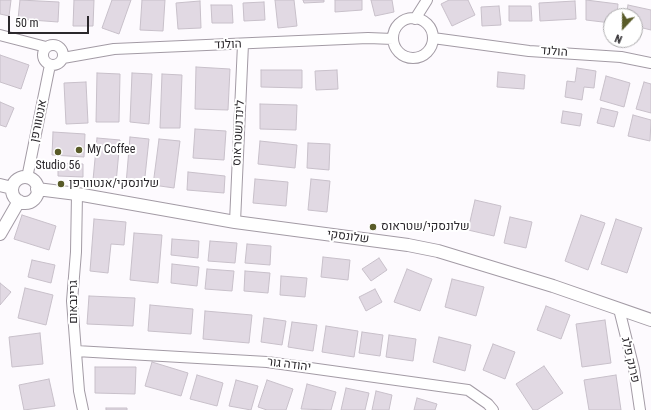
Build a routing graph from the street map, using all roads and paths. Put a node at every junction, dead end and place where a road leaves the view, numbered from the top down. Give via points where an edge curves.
1 (427, 0) edge
2 (416, 19) junction
3 (0, 35) edge
4 (433, 38) junction
5 (393, 39) junction
6 (243, 44) junction
7 (46, 47) junction
8 (63, 58) junction
9 (651, 63) edge
10 (50, 65) junction
11 (27, 178) junction
12 (0, 184) edge
13 (12, 188) junction
14 (37, 189) junction
15 (77, 194) junction
16 (19, 201) junction
17 (235, 222) junction
18 (0, 234) edge
19 (618, 309) junction
20 (651, 320) edge
21 (76, 351) junction
22 (83, 410) edge
23 (493, 410) edge
24 (640, 410) edge

1 - 2 street
2 - 4 street via 426,23 432,31
2 - 5 street via 405,20 399,24 394,31
3 - 7 street
4 - 5 street via 432,46 427,53 414,58 398,52
4 - 9 street, הולנד via 529,51 621,57
5 - 6 street, הולנד
6 - 8 street, הולנד via 114,49
6 - 17 street, לינדנשטראוס
7 - 8 street via 52,44 59,46 63,51
7 - 10 street via 43,57
8 - 10 street via 56,65
10 - 11 street, אנטוורפן
11 - 13 street via 15,181
11 - 14 street via 35,181
12 - 13 street
13 - 16 street via 13,196
14 - 15 street, שלונסקי
14 - 16 street via 33,200 26,203
15 - 17 street, שלונסקי
15 - 21 street, גרינבאום via 72,301
16 - 18 street
17 - 19 street, שלונסקי via 438,251
19 - 20 street, שלונסקי
19 - 24 street, פרנק פלג via 634,369
21 - 22 street, גרינבאום
21 - 23 street, יהודה גור via 267,362 448,387 468,390

